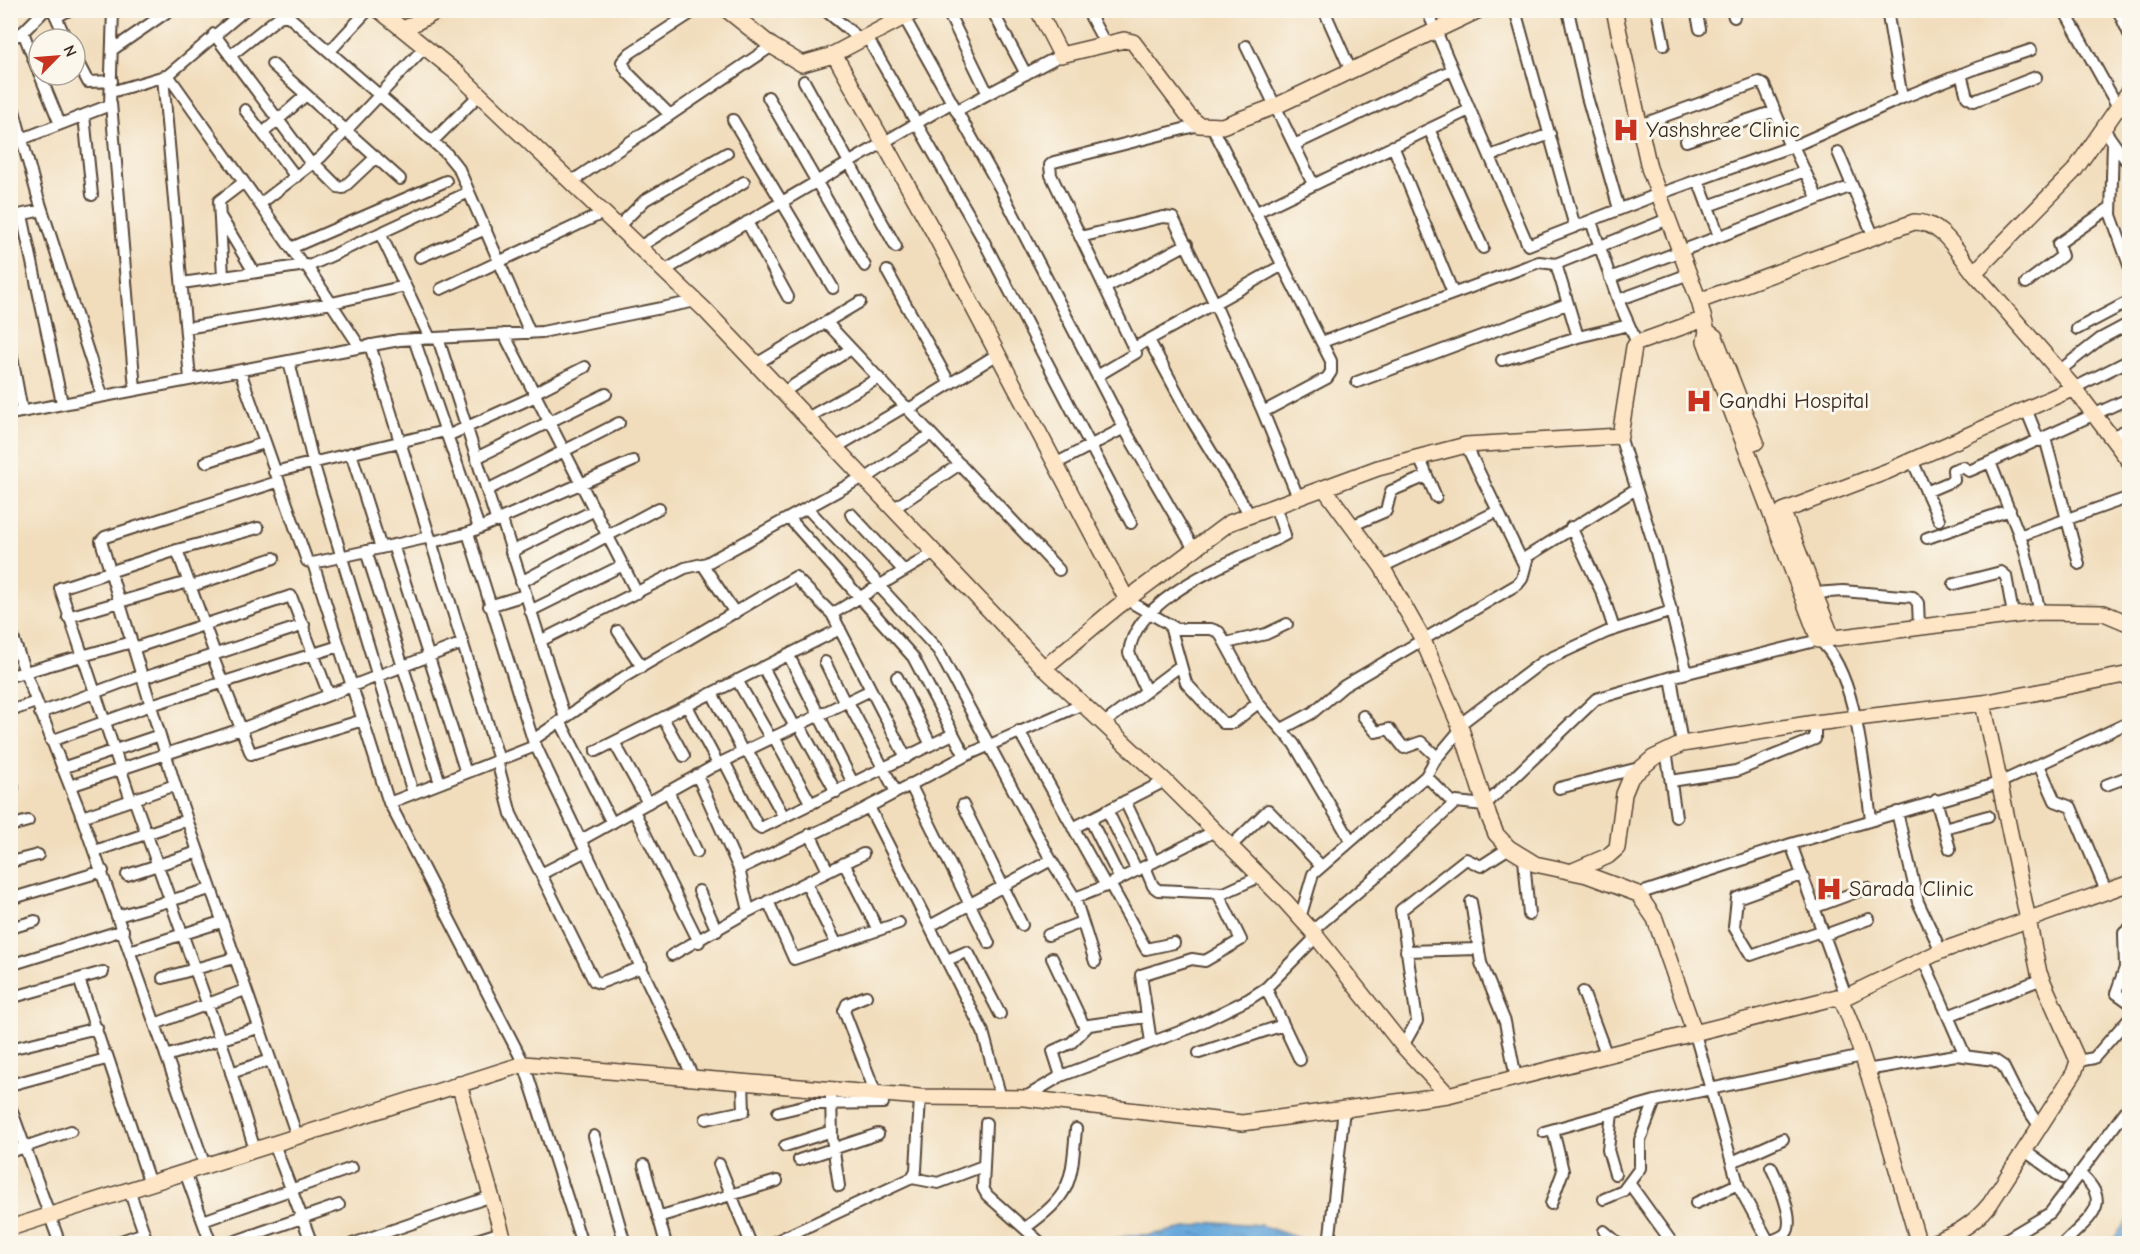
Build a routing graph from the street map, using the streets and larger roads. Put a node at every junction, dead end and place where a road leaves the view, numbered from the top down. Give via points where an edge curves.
1 (45, 10) edge
2 (69, 10) edge
3 (113, 10) edge
4 (170, 10) edge
5 (245, 10) edge
6 (368, 10) edge
7 (379, 10) edge
8 (439, 10) edge
9 (696, 10) edge
10 (727, 10) edge
11 (825, 10) edge
12 (947, 10) edge
13 (992, 10) edge
14 (1087, 10) edge
15 (1324, 10) edge
16 (1427, 10) edge
17 (1479, 10) edge
18 (1515, 10) edge
19 (1568, 10) edge
20 (1614, 10) edge
21 (1657, 10) edge
22 (1696, 10) edge
23 (1887, 10) edge
24 (2064, 10) edge
25 (2118, 10) edge
26 (1038, 11) edge
27 (907, 13) edge
28 (54, 14) edge
29 (404, 29) junction
30 (1700, 29) dead end
31 (1435, 31) junction
32 (22, 32) junction
33 (214, 34) junction
34 (2130, 36) edge
35 (864, 38) junction
36 (10, 39) edge
37 (27, 44) edge
38 (1106, 45) junction
39 (1664, 45) dead end
40 (772, 46) junction
41 (1246, 46) dead end
42 (425, 47) junction
43 (112, 50) junction
44 (2031, 50) dead end
45 (330, 51) junction
46 (834, 54) junction
47 (1061, 55) junction
48 (230, 56) junction
49 (272, 64) dead end
50 (1452, 70) junction
51 (1351, 71) junction
52 (1026, 74) junction
53 (1961, 74) junction
54 (165, 77) junction
55 (2036, 77) dead end
56 (87, 80) edge
57 (804, 81) dead end
58 (112, 86) junction
59 (44, 87) edge
60 (381, 94) junction
61 (480, 94) junction
62 (988, 94) junction
63 (306, 95) junction
64 (10, 96) edge
65 (768, 97) dead end
66 (1902, 98) junction
67 (2125, 100) edge
68 (111, 104) junction
69 (1276, 106) junction
70 (953, 107) junction
71 (245, 110) dead end
72 (1469, 110) junction
73 (1775, 111) junction
74 (84, 115) junction
75 (670, 116) junction
76 (278, 120) junction
77 (733, 120) dead end
78 (917, 123) junction
79 (60, 124) junction
80 (1640, 125) junction
81 (1206, 127) junction
82 (2103, 128) junction
83 (1429, 129) junction
84 (347, 130) junction
85 (17, 132) edge
86 (263, 133) junction
87 (1550, 134) junction
88 (434, 141) junction
89 (1686, 141) dead end
90 (882, 142) junction
91 (2113, 142) junction
92 (1294, 145) junction
93 (1393, 146) junction
94 (1792, 146) junction
95 (1838, 152) dead end
96 (727, 153) dead end
97 (1490, 156) junction
98 (376, 157) junction
99 (848, 162) junction
100 (313, 164) junction
101 (2130, 166) edge
102 (1805, 171) junction
103 (296, 177) junction
104 (400, 179) dead end
105 (1698, 180) junction
106 (446, 181) dead end
107 (816, 181) junction
108 (244, 182) junction
109 (571, 182) junction
110 (744, 182) dead end
111 (1313, 184) junction
112 (1852, 186) junction
113 (470, 192) junction
114 (1659, 194) junction
115 (92, 195) dead end
116 (1818, 199) junction
117 (781, 202) junction
118 (260, 204) junction
119 (1708, 206) junction
120 (2111, 207) junction
121 (1619, 209) junction
122 (42, 210) junction
123 (1257, 212) junction
124 (219, 213) junction
125 (603, 213) junction
126 (16, 216) edge
127 (1668, 219) junction
128 (1591, 221) junction
129 (747, 222) junction
130 (618, 227) junction
131 (1575, 227) junction
132 (486, 229) junction
133 (380, 233) junction
134 (1719, 236) junction
135 (1873, 236) junction
136 (1080, 237) junction
137 (1187, 244) junction
138 (1600, 246) junction
139 (639, 247) junction
140 (896, 247) dead end
141 (291, 248) junction
142 (1483, 248) dead end
143 (1680, 251) junction
144 (2127, 252) edge
145 (420, 257) dead end
146 (500, 260) junction
147 (1556, 264) junction
148 (1283, 265) junction
149 (306, 266) junction
150 (866, 266) dead end
151 (2130, 268) edge
152 (664, 271) junction
153 (887, 271) dead end
154 (254, 272) junction
155 (1974, 273) junction
156 (1689, 274) junction
157 (223, 277) junction
158 (1611, 278) junction
159 (182, 283) junction
160 (2026, 283) dead end
161 (405, 286) junction
162 (833, 288) dead end
163 (1105, 288) junction
164 (441, 289) dead end
165 (1453, 293) junction
166 (788, 297) dead end
167 (1618, 300) junction
168 (1699, 300) junction
169 (696, 301) junction
170 (2130, 301) edge
171 (860, 302) dead end
172 (1214, 302) junction
173 (332, 303) junction
174 (1567, 304) junction
175 (826, 322) junction
176 (2130, 324) edge
177 (1629, 325) junction
178 (1705, 325) junction
179 (186, 328) junction
180 (2077, 329) dead end
181 (530, 333) junction
182 (504, 334) junction
183 (1578, 337) junction
184 (434, 338) junction
185 (414, 339) junction
186 (1149, 340) junction
187 (1322, 342) junction
188 (1636, 343) junction
189 (10, 346) edge
190 (365, 346) junction
191 (1134, 348) junction
192 (851, 349) junction
193 (998, 354) junction
194 (1502, 360) dead end
195 (2130, 360) edge
196 (289, 361) junction
197 (756, 364) junction
198 (585, 367) dead end
199 (240, 370) junction
200 (2059, 371) junction
201 (1097, 376) junction
202 (879, 378) junction
203 (190, 380) junction
204 (1357, 382) dead end
205 (950, 384) junction
206 (2074, 388) junction
207 (135, 389) junction
208 (783, 392) junction
209 (535, 394) junction
210 (606, 394) dead end
211 (102, 395) junction
212 (2130, 398) edge
213 (1734, 400) junction
214 (62, 403) junction
215 (908, 408) junction
216 (2026, 409) junction
217 (22, 411) junction
218 (1263, 412) junction
219 (10, 414) edge
220 (2095, 416) junction
221 (807, 418) junction
222 (549, 422) junction
223 (618, 423) dead end
224 (466, 428) junction
225 (1124, 428) junction
226 (2130, 428) edge
227 (446, 434) junction
228 (932, 434) junction
229 (1620, 436) junction
230 (2111, 437) junction
231 (2042, 439) junction
232 (401, 441) junction
233 (264, 443) junction
234 (1466, 445) junction
235 (1090, 446) junction
236 (835, 448) junction
237 (564, 451) junction
238 (351, 453) junction
239 (1419, 457) junction
240 (476, 458) junction
241 (1912, 460) junction
242 (633, 461) dead end
243 (206, 462) dead end
244 (313, 462) junction
245 (1990, 462) junction
246 (2130, 462) edge
247 (1057, 463) junction
248 (960, 464) junction
249 (1427, 476) junction
250 (275, 477) junction
251 (864, 478) junction
252 (581, 484) junction
253 (1323, 488) junction
254 (1636, 489) junction
255 (487, 490) junction
256 (1926, 492) junction
257 (2130, 496) edge
258 (1299, 497) junction
259 (1436, 497) dead end
260 (1275, 506) junction
261 (658, 508) dead end
262 (807, 508) junction
263 (893, 509) junction
264 (595, 510) junction
265 (2010, 510) junction
266 (1498, 511) junction
267 (1782, 511) junction
268 (851, 514) dead end
269 (1250, 515) junction
270 (789, 518) junction
271 (2068, 519) junction
272 (1939, 520) dead end
273 (500, 521) junction
274 (1131, 523) dead end
275 (1352, 526) junction
276 (1571, 527) junction
277 (258, 528) dead end
278 (473, 530) junction
279 (608, 535) junction
280 (2019, 536) junction
281 (1927, 538) dead end
282 (431, 540) junction
283 (393, 545) junction
284 (381, 548) junction
285 (1194, 549) junction
286 (177, 550) junction
287 (366, 551) junction
288 (511, 552) junction
289 (934, 552) junction
290 (341, 557) junction
291 (274, 558) dead end
292 (313, 563) junction
293 (2079, 564) dead end
294 (623, 565) junction
295 (703, 565) junction
296 (1382, 567) junction
297 (1525, 567) junction
298 (110, 570) junction
299 (1059, 570) dead end
300 (904, 571) junction
301 (521, 582) junction
302 (189, 584) junction
303 (1954, 584) dead end
304 (879, 586) junction
305 (637, 593) junction
306 (1814, 593) junction
307 (525, 595) junction
308 (861, 597) junction
309 (1127, 600) junction
310 (120, 602) junction
311 (489, 606) junction
312 (530, 611) junction
313 (1671, 611) junction
314 (1148, 612) junction
315 (2040, 612) junction
316 (735, 613) junction
317 (832, 614) junction
318 (2013, 614) junction
319 (68, 616) junction
320 (203, 623) junction
321 (1287, 624) dead end
322 (2130, 624) edge
323 (304, 625) junction
324 (1170, 626) junction
325 (1919, 626) junction
326 (10, 629) edge
327 (840, 629) junction
328 (1614, 629) junction
329 (618, 630) dead end
330 (1422, 638) junction
331 (540, 641) junction
332 (463, 643) junction
333 (1226, 643) junction
334 (1827, 643) junction
335 (133, 645) junction
336 (339, 646) junction
337 (314, 654) junction
338 (788, 654) junction
339 (214, 655) junction
340 (81, 656) junction
341 (428, 656) junction
342 (825, 662) dead end
343 (402, 666) junction
344 (1180, 666) junction
345 (642, 667) junction
346 (763, 667) junction
347 (1044, 668) junction
348 (25, 672) junction
349 (1687, 673) junction
350 (2130, 674) edge
351 (10, 676) edge
352 (378, 676) junction
353 (1671, 676) junction
354 (142, 677) junction
355 (897, 677) dead end
356 (737, 680) junction
357 (223, 683) junction
358 (352, 686) junction
359 (871, 690) junction
360 (1146, 691) junction
361 (94, 692) junction
362 (712, 693) junction
363 (329, 695) junction
364 (846, 702) junction
365 (1258, 702) junction
366 (1983, 703) junction
367 (1083, 704) junction
368 (151, 705) junction
369 (687, 706) junction
370 (38, 707) junction
371 (10, 711) edge
372 (820, 715) junction
373 (1363, 716) dead end
374 (663, 718) junction
375 (1856, 718) junction
376 (363, 720) junction
377 (563, 720) junction
378 (104, 722) junction
379 (2129, 722) edge
380 (1104, 723) junction
381 (1815, 723) junction
382 (797, 726) junction
383 (1460, 727) junction
384 (241, 729) junction
385 (1282, 729) junction
386 (1019, 731) junction
387 (953, 734) junction
388 (160, 735) junction
389 (772, 738) junction
390 (51, 741) junction
391 (614, 742) junction
392 (534, 743) junction
393 (1682, 744) junction
394 (931, 745) junction
395 (987, 746) junction
396 (1666, 750) junction
397 (114, 751) junction
398 (596, 751) dead end
399 (745, 751) junction
400 (165, 753) junction
401 (684, 756) dead end
402 (964, 756) junction
403 (1437, 757) junction
404 (906, 758) junction
405 (498, 760) junction
406 (721, 762) junction
407 (2039, 765) junction
408 (62, 768) junction
409 (120, 768) junction
410 (1639, 768) junction
411 (882, 769) junction
412 (466, 773) junction
413 (697, 775) junction
414 (2130, 776) edge
415 (1426, 777) junction
416 (1165, 781) junction
417 (1671, 781) junction
418 (440, 783) junction
419 (853, 783) junction
420 (1999, 783) junction
421 (910, 784) junction
422 (175, 785) junction
423 (2106, 785) dead end
424 (70, 786) junction
425 (1559, 788) dead end
426 (668, 791) junction
427 (836, 792) junction
428 (896, 792) junction
429 (413, 794) junction
430 (132, 800) junction
431 (1936, 800) junction
432 (1125, 801) junction
433 (389, 803) junction
434 (648, 803) junction
435 (811, 804) junction
436 (1454, 804) junction
437 (963, 805) dead end
438 (1485, 805) junction
439 (869, 807) junction
440 (1107, 810) junction
441 (634, 811) junction
442 (1897, 812) junction
443 (1988, 816) dead end
444 (82, 817) junction
445 (1676, 817) dead end
446 (784, 818) junction
447 (1090, 819) junction
448 (1871, 819) junction
449 (187, 820) junction
450 (28, 821) dead end
451 (612, 823) junction
452 (10, 826) edge
453 (1072, 828) junction
454 (1944, 828) junction
455 (1215, 831) junction
456 (146, 833) junction
457 (810, 834) junction
458 (581, 840) junction
459 (1351, 841) junction
460 (1791, 844) junction
461 (1231, 846) junction
462 (1509, 848) junction
463 (1950, 849) dead end
464 (95, 851) junction
465 (586, 851) junction
466 (198, 852) junction
467 (697, 852) dead end
468 (863, 854) dead end
469 (38, 855) dead end
470 (1524, 859) junction
471 (1050, 860) junction
472 (10, 862) edge
473 (844, 863) junction
474 (158, 866) junction
475 (1321, 866) junction
476 (1145, 867) junction
477 (739, 870) junction
478 (1573, 871) junction
479 (102, 872) junction
480 (828, 872) junction
481 (541, 874) junction
482 (127, 875) dead end
483 (1801, 875) junction
484 (1261, 876) junction
485 (806, 882) junction
486 (1112, 883) junction
487 (2130, 883) edge
488 (1004, 885) junction
489 (1866, 888) dead end
490 (210, 889) junction
491 (699, 891) dead end
492 (2106, 891) junction
493 (1218, 893) junction
494 (1638, 894) junction
495 (10, 898) edge
496 (1076, 898) junction
497 (170, 901) junction
498 (768, 901) junction
499 (1472, 902) dead end
500 (971, 903) junction
501 (1813, 908) junction
502 (749, 911) junction
503 (1529, 915) dead end
504 (118, 916) junction
505 (1300, 918) junction
506 (2029, 918) junction
507 (1869, 919) dead end
508 (35, 921) dead end
509 (221, 922) junction
510 (1082, 922) junction
511 (899, 923) dead end
512 (1022, 925) dead end
513 (930, 926) junction
514 (10, 928) edge
515 (2130, 928) edge
516 (123, 930) junction
517 (878, 930) junction
518 (717, 931) junction
519 (1822, 933) junction
520 (1314, 934) junction
521 (182, 935) junction
522 (1048, 935) dead end
523 (699, 942) junction
524 (989, 942) dead end
525 (1174, 943) dead end
526 (837, 945) junction
527 (1479, 949) junction
528 (130, 951) junction
529 (1406, 951) junction
530 (1941, 951) junction
531 (672, 956) dead end
532 (234, 958) junction
533 (1052, 958) dead end
534 (1923, 959) junction
535 (947, 960) junction
536 (1095, 962) dead end
537 (10, 965) edge
538 (642, 967) junction
539 (195, 969) junction
540 (103, 972) dead end
541 (163, 978) dead end
542 (79, 979) junction
543 (2042, 979) junction
544 (1266, 988) junction
545 (245, 990) junction
546 (1583, 992) dead end
547 (866, 996) dead end
548 (1843, 997) junction
549 (10, 998) edge
550 (2130, 1003) edge
551 (207, 1004) junction
552 (1000, 1014) dead end
553 (1948, 1016) junction
554 (1146, 1017) junction
555 (2130, 1017) edge
556 (155, 1024) junction
557 (1283, 1024) junction
558 (97, 1028) junction
559 (258, 1028) junction
560 (1085, 1028) junction
561 (1695, 1034) junction
562 (220, 1040) junction
563 (1151, 1042) junction
564 (1403, 1046) junction
565 (10, 1049) edge
566 (1199, 1053) dead end
567 (107, 1055) junction
568 (1965, 1055) junction
569 (166, 1056) junction
570 (1607, 1056) junction
571 (1300, 1059) dead end
572 (270, 1060) junction
573 (2078, 1061) junction
574 (1864, 1063) junction
575 (524, 1064) junction
576 (231, 1073) junction
577 (1061, 1076) junction
578 (1516, 1078) junction
579 (694, 1079) junction
580 (743, 1083) junction
581 (459, 1084) junction
582 (10, 1085) edge
583 (1710, 1089) junction
584 (1448, 1095) junction
585 (831, 1096) junction
586 (920, 1097) junction
587 (879, 1098) junction
588 (1001, 1098) junction
589 (1024, 1098) junction
590 (1655, 1101) junction
591 (2130, 1105) edge
592 (10, 1106) edge
593 (1344, 1109) junction
594 (778, 1112) dead end
595 (1612, 1113) junction
596 (706, 1119) dead end
597 (986, 1123) dead end
598 (2040, 1127) junction
599 (1076, 1129) dead end
600 (71, 1131) dead end
601 (832, 1131) junction
602 (878, 1134) dead end
603 (297, 1136) junction
604 (594, 1136) dead end
605 (1783, 1139) dead end
606 (274, 1144) junction
607 (785, 1146) dead end
608 (25, 1148) junction
609 (834, 1148) junction
610 (255, 1150) junction
611 (2025, 1151) junction
612 (10, 1152) edge
613 (799, 1160) dead end
614 (1732, 1162) junction
615 (719, 1164) dead end
616 (644, 1165) dead end
617 (205, 1166) junction
618 (983, 1166) junction
619 (1771, 1167) dead end
620 (351, 1168) dead end
621 (185, 1172) junction
622 (2079, 1173) junction
623 (1615, 1174) dead end
624 (912, 1178) junction
625 (2062, 1178) dead end
626 (777, 1181) dead end
627 (1629, 1183) junction
628 (150, 1184) junction
629 (1738, 1184) junction
630 (839, 1186) dead end
631 (129, 1190) junction
632 (292, 1191) junction
633 (732, 1195) junction
634 (492, 1196) junction
635 (1604, 1199) dead end
636 (1696, 1203) dead end
637 (1551, 1204) dead end
638 (339, 1205) dead end
639 (49, 1216) junction
640 (658, 1217) junction
641 (303, 1218) junction
642 (203, 1221) junction
643 (10, 1228) edge
644 (1025, 1228) junction
645 (1604, 1231) dead end
646 (146, 1238) edge
647 (503, 1238) edge
648 (1769, 1243) edge
649 (60, 1244) edge
650 (112, 1244) edge
651 (211, 1244) edge
652 (227, 1244) edge
653 (312, 1244) edge
654 (352, 1244) edge
655 (464, 1244) edge
656 (582, 1244) edge
657 (625, 1244) edge
658 (666, 1244) edge
659 (750, 1244) edge
660 (770, 1244) edge
661 (1042, 1244) edge
662 (1329, 1244) edge
663 (1619, 1244) edge
664 (1673, 1244) edge
665 (1918, 1244) edge
666 (1929, 1244) edge
667 (1998, 1244) edge
668 (2063, 1244) edge

1 - 32 street
2 - 28 street
3 - 43 street
4 - 43 street
5 - 33 street
6 - 45 street
7 - 29 street
8 - 29 street
9 - 75 street via 622,62
10 - 40 street
11 - 35 street
12 - 62 street
13 - 52 street
14 - 38 street
15 - 51 street
16 - 31 street
17 - 31 street
18 - 87 street
19 - 121 street via 1587,97
20 - 80 street
21 - 39 street
22 - 30 street
23 - 66 street
24 - 67 street
25 - 34 street
26 - 47 street
27 - 35 street
27 - 70 street
29 - 42 street
31 - 50 street
31 - 51 street
32 - 36 street
32 - 37 street
33 - 48 street
33 - 54 street
35 - 46 street
35 - 78 street
38 - 47 street
38 - 81 street via 1133,42 1174,99
40 - 46 street via 802,64
40 - 75 street
41 - 69 street
42 - 60 street
42 - 61 street
43 - 58 street
44 - 53 street
45 - 48 street via 285,14
45 - 60 street
46 - 90 street
47 - 52 street
48 - 76 street
49 - 63 street
50 - 72 street
50 - 92 street
51 - 69 street
52 - 62 street
53 - 55 street via 1967,97 1974,101
53 - 66 street
54 - 58 street
54 - 108 street
54 - 159 street
56 - 58 street
57 - 99 street
58 - 68 street
59 - 79 street
60 - 84 street
60 - 88 street
61 - 88 street
61 - 109 street
62 - 70 street
63 - 76 street
63 - 84 street
64 - 85 street
65 - 107 street
66 - 94 street
67 - 82 street
68 - 74 street
68 - 207 street
69 - 81 street
69 - 92 street
70 - 78 street
70 - 201 street via 1000,188
71 - 86 street
72 - 83 street
72 - 97 street
73 - 80 street via 1764,85 1754,82
73 - 89 street
73 - 94 street
74 - 79 street
74 - 115 street
75 - 109 street
76 - 86 street
76 - 100 street
77 - 117 street
78 - 90 street
78 - 235 street via 980,234
79 - 85 street
80 - 114 street
81 - 123 street
81 - 136 street via 1050,165
82 - 91 street
82 - 155 street via 2074,171
83 - 93 street
83 - 142 street
84 - 98 street
84 - 100 street
85 - 122 street
86 - 103 street
87 - 97 street
87 - 131 street
88 - 113 street via 456,163
90 - 99 street
90 - 193 street
91 - 101 street
91 - 120 street
92 - 111 street
93 - 111 street
93 - 165 street
94 - 102 street
94 - 105 street
95 - 112 street
96 - 130 street via 645,200
97 - 131 street via 1528,245
98 - 100 street via 343,188
98 - 104 street
99 - 107 street
99 - 140 street
100 - 103 street
102 - 116 street
102 - 119 street
103 - 118 street
105 - 114 street
105 - 119 street
106 - 141 street
107 - 117 street
107 - 150 street
108 - 118 street
108 - 124 street via 221,198
109 - 125 street
110 - 139 street
111 - 123 street
112 - 116 street
112 - 135 street
113 - 132 street
113 - 133 street
114 - 121 street
114 - 127 street
116 - 134 street
117 - 129 street
117 - 162 street
118 - 141 street
119 - 134 street
120 - 144 street
120 - 160 street via 2058,244 2062,256
121 - 128 street
122 - 126 street
122 - 211 street
123 - 148 street
124 - 154 street
124 - 157 street
125 - 130 street
125 - 146 street
126 - 214 street
127 - 138 street
127 - 143 street
128 - 131 street
128 - 138 street
129 - 152 street
129 - 166 street
130 - 139 street
132 - 145 street
132 - 146 street
133 - 149 street
133 - 161 street
134 - 143 street
135 - 155 street via 1914,222 1932,224
135 - 168 street
136 - 137 street via 1168,216 1177,222
136 - 163 street
137 - 163 street
137 - 172 street
138 - 147 street
138 - 158 street
139 - 152 street
141 - 149 street
143 - 156 street
143 - 158 street
144 - 151 street
146 - 164 street
146 - 181 street
147 - 165 street via 1539,262
147 - 174 street
148 - 172 street
148 - 187 street
149 - 154 street
149 - 173 street
152 - 169 street
153 - 205 street
154 - 157 street
155 - 200 street
156 - 167 street
156 - 168 street
157 - 159 street
158 - 167 street
159 - 179 street
161 - 173 street
161 - 184 street
163 - 191 street
165 - 187 street
167 - 177 street
168 - 178 street
169 - 181 street
169 - 197 street
170 - 180 street
171 - 175 street
172 - 186 street
172 - 218 street
173 - 179 street
173 - 190 street
174 - 183 street
174 - 204 street
175 - 192 street
175 - 197 street
176 - 200 street via 2100,339
177 - 183 street
177 - 188 street
178 - 188 street
178 - 213 street via 1715,337
179 - 203 street
181 - 182 street
182 - 184 street
182 - 209 street
183 - 194 street
184 - 185 street
184 - 224 street
185 - 190 street
185 - 227 street
186 - 191 street
186 - 269 street
187 - 218 street via 1332,366 1327,378
188 - 229 street
189 - 217 street
190 - 196 street
190 - 232 street
191 - 201 street via 1135,356
192 - 202 street
192 - 208 street
193 - 205 street
193 - 247 street
195 - 206 street
196 - 199 street
196 - 244 street
197 - 208 street
198 - 209 street
199 - 203 street
199 - 233 street
200 - 206 street
201 - 225 street
202 - 215 street
202 - 221 street
203 - 207 street
205 - 215 street
206 - 216 street
206 - 220 street
207 - 211 street
208 - 221 street
209 - 222 street
209 - 224 street
210 - 222 street
211 - 214 street
212 - 220 street
213 - 267 street
213 - 334 street
214 - 217 street
215 - 228 street
215 - 236 street
216 - 231 street
216 - 241 street
217 - 219 street
218 - 258 street
220 - 230 street
220 - 231 street
221 - 236 street
222 - 237 street
222 - 240 street
223 - 237 street
224 - 227 street
224 - 240 street
225 - 235 street
225 - 285 street
226 - 230 street
227 - 232 street
227 - 278 street
228 - 248 street
228 - 251 street
229 - 234 street
229 - 254 street
230 - 246 street
231 - 245 street
231 - 271 street
232 - 238 street
232 - 282 street
233 - 243 street
233 - 250 street
234 - 239 street
234 - 266 street
235 - 247 street
235 - 274 street
236 - 251 street
237 - 252 street
237 - 255 street
238 - 244 street
238 - 284 street
239 - 249 street
239 - 253 street
240 - 255 street
241 - 256 street
241 - 267 street
242 - 252 street
244 - 250 street
244 - 290 street
245 - 256 street via 1970,470 1953,470 1953,480
245 - 265 street
247 - 309 street
248 - 263 street
248 - 299 street
249 - 259 street
249 - 275 street via 1391,491 1388,509
250 - 292 street via 304,558
250 - 298 street via 105,537 101,541
251 - 262 street
251 - 263 street
252 - 264 street
252 - 273 street
253 - 258 street
253 - 275 street
254 - 276 street
254 - 313 street
255 - 273 street
256 - 272 street
257 - 271 street
258 - 260 street
260 - 269 street
260 - 314 street via 1285,535 1203,576
261 - 279 street
262 - 270 street
262 - 304 street
263 - 289 street
264 - 279 street
264 - 288 street
265 - 280 street
265 - 281 street
266 - 296 street
266 - 297 street
267 - 306 street
268 - 300 street
269 - 285 street via 1229,523
270 - 295 street
270 - 308 street
271 - 280 street
271 - 293 street
273 - 278 street
273 - 288 street
275 - 296 street
276 - 297 street via 1528,556
276 - 328 street via 1603,595
277 - 286 street
278 - 282 street
278 - 311 street
279 - 294 street
279 - 301 street
280 - 315 street
282 - 283 street
282 - 332 street
283 - 284 street
283 - 341 street
284 - 287 street
285 - 309 street
286 - 298 street
286 - 302 street
287 - 290 street
287 - 343 street
288 - 301 street
289 - 300 street
289 - 347 street
290 - 292 street
290 - 352 street
291 - 302 street
292 - 336 street
294 - 305 street
294 - 312 street
295 - 305 street via 689,566
295 - 316 street
296 - 330 street
297 - 330 street via 1518,584
298 - 310 street
298 - 319 street via 60,588
300 - 304 street
301 - 307 street
302 - 310 street
302 - 320 street
303 - 318 street via 2001,572 2006,576
304 - 308 street
304 - 395 street via 939,650
305 - 331 street
306 - 325 street via 1842,591 1913,597 1918,603
306 - 334 street
307 - 311 street
307 - 312 street
308 - 317 street
308 - 387 street via 913,657
309 - 314 street
309 - 347 street
310 - 319 street
310 - 335 street
311 - 392 street
312 - 331 street
313 - 328 street
313 - 349 street
314 - 324 street
314 - 360 street via 1129,652
315 - 318 street
315 - 322 street via 2104,613
316 - 317 street via 795,577
316 - 345 street
317 - 327 street
318 - 325 street
319 - 340 street
320 - 323 street via 289,596 294,599
320 - 335 street
320 - 339 street
321 - 333 street via 1266,634
323 - 337 street
323 - 339 street
324 - 333 street via 1215,630
324 - 344 street
325 - 334 street
326 - 348 street
327 - 338 street
327 - 359 street
328 - 383 street via 1542,662
329 - 345 street
330 - 383 street
330 - 385 street
331 - 377 street
332 - 341 street
332 - 405 street
333 - 365 street
334 - 349 street
334 - 375 street
335 - 340 street
335 - 354 street
336 - 337 street
336 - 358 street
337 - 357 street
337 - 363 street
338 - 346 street
338 - 372 street
339 - 354 street
339 - 357 street
340 - 348 street
340 - 361 street
341 - 343 street
341 - 412 street
342 - 364 street
343 - 352 street
343 - 418 street
344 - 360 street
344 - 365 street via 1186,683 1223,723 1233,723
345 - 377 street
346 - 356 street
346 - 382 street
347 - 367 street
348 - 351 street
348 - 370 street
349 - 353 street
350 - 366 street
352 - 358 street
352 - 429 street
353 - 393 street
353 - 438 street via 1596,699
354 - 361 street
354 - 368 street
355 - 394 street
356 - 362 street
356 - 389 street
357 - 368 street
357 - 384 street
358 - 363 street
358 - 376 street
359 - 364 street
359 - 404 street
360 - 380 street
361 - 370 street
361 - 378 street
362 - 369 street
362 - 399 street
363 - 384 street
364 - 372 street
364 - 411 street
365 - 385 street
366 - 375 street
366 - 420 street
367 - 380 street
367 - 386 street
368 - 378 street
368 - 388 street
369 - 374 street
369 - 406 street
370 - 371 street
370 - 390 street
372 - 382 street
372 - 419 street
373 - 403 street via 1376,732 1389,729 1404,748 1421,742
374 - 391 street
374 - 401 street
375 - 381 street
375 - 448 street
376 - 384 street via 252,754
376 - 433 street
377 - 392 street
377 - 451 street
378 - 390 street
378 - 397 street
379 - 407 street
380 - 416 street
381 - 393 street
381 - 417 street via 1815,739 1748,767
382 - 389 street
382 - 427 street
383 - 403 street
383 - 438 street
384 - 400 street
385 - 459 street
386 - 395 street
386 - 453 street
387 - 394 street
387 - 402 street
388 - 397 street
388 - 400 street
389 - 399 street
389 - 435 street
390 - 408 street
391 - 398 street
391 - 434 street
392 - 405 street
392 - 458 street
393 - 396 street
394 - 404 street
395 - 402 street
395 - 471 street
396 - 410 street
396 - 417 street
397 - 408 street
397 - 409 street
399 - 406 street
399 - 446 street
400 - 409 street
400 - 422 street
402 - 421 street
403 - 415 street
404 - 411 street
405 - 412 street
405 - 481 street via 511,814
406 - 413 street
406 - 446 street via 759,827
407 - 420 street
407 - 492 street via 2055,801 2073,810
408 - 424 street
409 - 424 street
409 - 430 street
410 - 425 street
410 - 478 street via 1626,785 1617,848
411 - 419 street
411 - 428 street
412 - 418 street
413 - 426 street
413 - 477 street
414 - 423 street
415 - 436 street
415 - 459 street
416 - 432 street
416 - 455 street
417 - 445 street
418 - 429 street
419 - 427 street
420 - 431 street
420 - 506 street
421 - 428 street
421 - 500 street
422 - 430 street
422 - 449 street
424 - 444 street
426 - 434 street
426 - 467 street
427 - 435 street
428 - 439 street
429 - 433 street
430 - 444 street
430 - 456 street
431 - 442 street
431 - 454 street
432 - 440 street
432 - 476 street
433 - 575 street
434 - 441 street
435 - 446 street
436 - 438 street
436 - 520 street
437 - 488 street
438 - 462 street via 1492,827
439 - 457 street
439 - 513 street
440 - 447 street
440 - 476 street
441 - 451 street
441 - 523 street
442 - 448 street
442 - 530 street via 1918,902
443 - 454 street
444 - 464 street
447 - 453 street
447 - 486 street
448 - 460 street
449 - 456 street
449 - 466 street
450 - 452 street
451 - 458 street
453 - 486 street
454 - 463 street
455 - 461 street
455 - 476 street
456 - 464 street
456 - 474 street
457 - 477 street
457 - 480 street
458 - 465 street
459 - 475 street
460 - 483 street
460 - 494 street
461 - 475 street via 1269,810
461 - 484 street
462 - 470 street
462 - 529 street via 1481,866 1466,859 1402,907
464 - 479 street
465 - 481 street
465 - 538 street
466 - 474 street
466 - 490 street
468 - 473 street
469 - 472 street
470 - 478 street
470 - 503 street
471 - 488 street
471 - 496 street
473 - 480 street
473 - 517 street
474 - 482 street
474 - 497 street
475 - 505 street via 1309,879
476 - 486 street
476 - 493 street via 1156,890
477 - 502 street
478 - 494 street
479 - 495 street
479 - 504 street
480 - 485 street
481 - 538 street via 596,982
483 - 501 street
483 - 519 street via 1737,898 1734,927 1749,954 1754,955
484 - 493 street
484 - 505 street
485 - 498 street
485 - 526 street
486 - 496 street
486 - 525 street via 1146,949
487 - 492 street
488 - 500 street
488 - 512 street
489 - 501 street
490 - 497 street
490 - 509 street
491 - 518 street
492 - 506 street
493 - 554 street via 1240,942 1205,961 1194,958 1141,975
494 - 561 street via 1655,919
496 - 510 street
497 - 504 street
497 - 521 street
498 - 502 street
498 - 526 street via 794,959
499 - 527 street
500 - 513 street
500 - 524 street
501 - 519 street
502 - 518 street
504 - 516 street
505 - 520 street
506 - 530 street
506 - 543 street
507 - 519 street
508 - 514 street
509 - 521 street
509 - 532 street
510 - 522 street
510 - 536 street
511 - 517 street
513 - 535 street
515 - 550 street via 2124,933 2124,974 2116,993
516 - 528 street
516 - 537 street
517 - 526 street
518 - 523 street
519 - 548 street
520 - 544 street
520 - 564 street
521 - 528 street
521 - 539 street
523 - 531 street
527 - 529 street
527 - 578 street via 1489,987 1505,1022
528 - 556 street
529 - 564 street via 1417,1021
530 - 534 street
532 - 539 street
532 - 545 street
533 - 560 street
534 - 548 street
534 - 553 street
535 - 552 street via 969,954
535 - 588 street via 987,1041
538 - 579 street
539 - 541 street
539 - 551 street
540 - 542 street
542 - 549 street
542 - 558 street
543 - 553 street
543 - 573 street
544 - 557 street
544 - 563 street via 1250,999
545 - 551 street
545 - 559 street
546 - 570 street
547 - 587 street via 847,1004 844,1011
548 - 561 street
548 - 574 street
551 - 556 street
551 - 562 street
553 - 568 street
554 - 560 street
554 - 563 street
555 - 573 street via 2094,1058
556 - 569 street
557 - 566 street
557 - 571 street
558 - 565 street
558 - 567 street
559 - 562 street
559 - 572 street
560 - 577 street via 1071,1043 1053,1051
561 - 570 street
561 - 583 street
562 - 569 street
562 - 576 street
563 - 577 street
564 - 584 street
567 - 582 street via 105,1060
567 - 628 street
568 - 574 street
568 - 598 street via 2000,1062
569 - 617 street
570 - 578 street
572 - 576 street
572 - 603 street
573 - 598 street
574 - 583 street
574 - 665 street
575 - 579 street
575 - 581 street
575 - 656 street
576 - 610 street
577 - 589 street
578 - 584 street
579 - 580 street
580 - 585 street
580 - 596 street via 744,1111
581 - 603 street
581 - 634 street
583 - 590 street
583 - 614 street
584 - 593 street
585 - 587 street
585 - 594 street
585 - 601 street
586 - 587 street
586 - 588 street
586 - 624 street via 916,1170
588 - 589 street
589 - 593 street via 1242,1123
590 - 595 street
590 - 627 street via 1640,1140 1641,1164
591 - 622 street
592 - 608 street
593 - 662 street
595 - 623 street via 1608,1150
595 - 637 street via 1548,1131 1563,1171
597 - 618 street
598 - 611 street
599 - 644 street via 1069,1185 1047,1211
600 - 608 street
601 - 607 street
601 - 609 street
602 - 609 street
603 - 606 street
604 - 657 street
605 - 614 street
606 - 610 street
606 - 632 street
608 - 612 street
608 - 639 street
609 - 613 street
609 - 630 street
610 - 617 street
611 - 625 street
611 - 666 street via 1975,1222
614 - 629 street
615 - 633 street
616 - 640 street
617 - 621 street
618 - 624 street via 938,1183
618 - 644 street via 983,1188 987,1195
619 - 648 street via 1786,1204 1787,1229
620 - 632 street
621 - 628 street
621 - 642 street
622 - 667 street via 2050,1214
622 - 668 street via 2095,1188 2097,1204
624 - 660 street
626 - 633 street
627 - 635 street via 1619,1193
627 - 664 street
628 - 631 street
629 - 636 street
629 - 648 street
631 - 639 street
631 - 646 street
632 - 641 street
632 - 642 street
633 - 640 street
633 - 659 street
634 - 647 street
634 - 654 street
638 - 641 street
639 - 643 street
639 - 649 street
640 - 658 street
641 - 652 street
641 - 653 street
642 - 651 street
644 - 661 street
645 - 663 street
646 - 650 street
647 - 655 street

